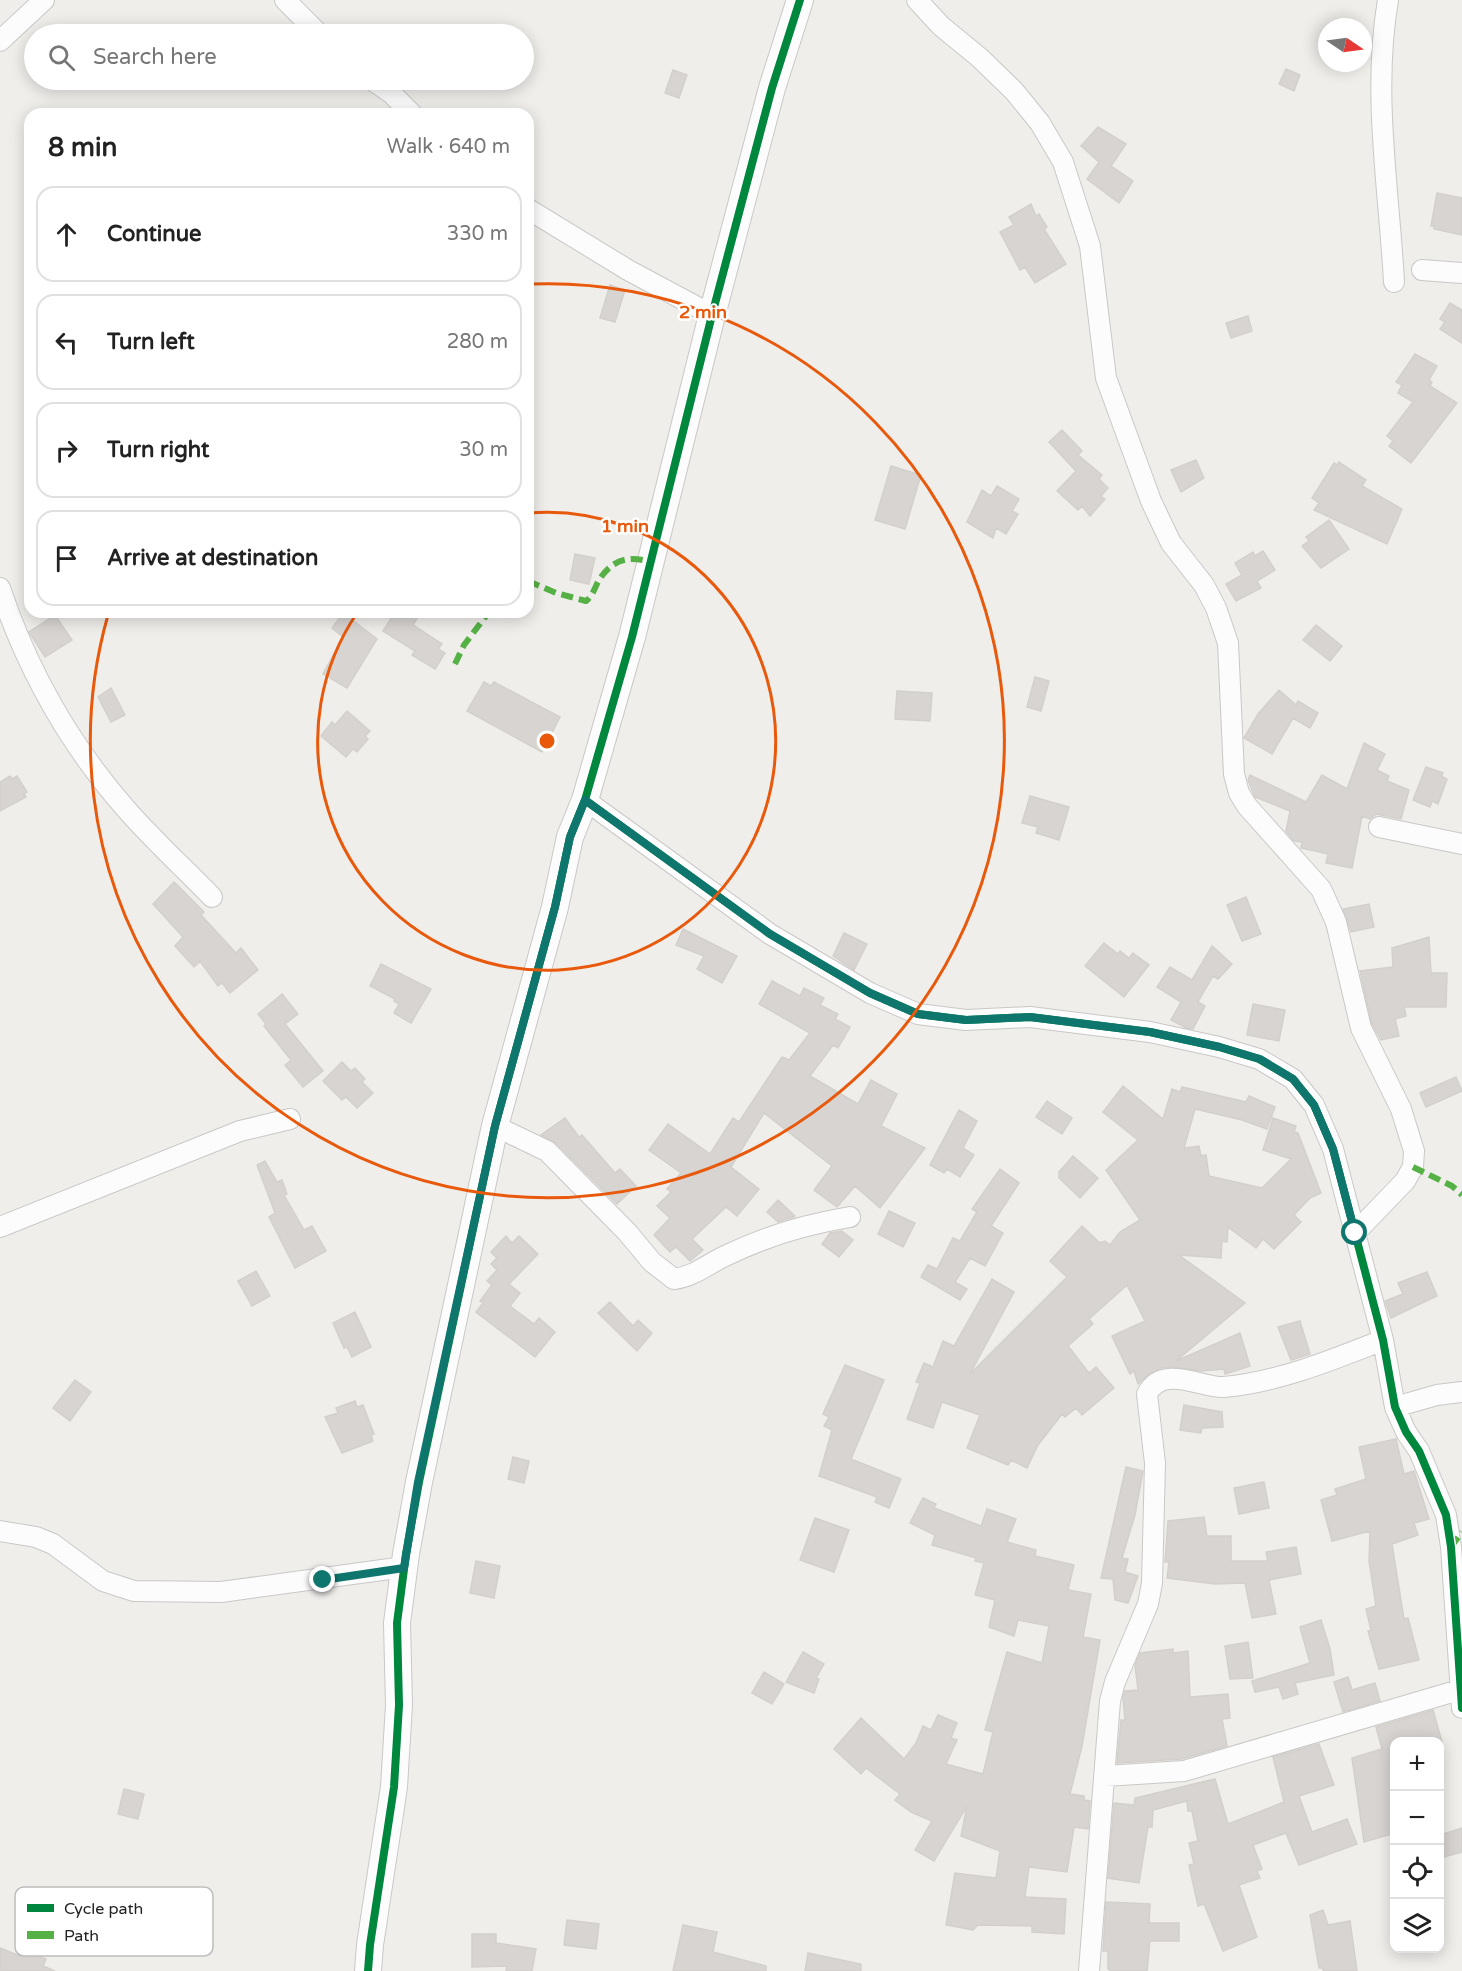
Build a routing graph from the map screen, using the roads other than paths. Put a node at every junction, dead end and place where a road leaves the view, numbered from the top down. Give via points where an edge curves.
1 (44, 0) edge
2 (285, 0) edge
3 (800, 0) edge
4 (917, 0) edge
5 (1388, 0) edge
6 (309, 24) edge
7 (0, 41) edge
8 (387, 90) edge
9 (406, 108) edge
10 (534, 212) edge
11 (1422, 270) dead end
12 (1462, 273) edge
13 (1394, 282) dead end
14 (712, 315) junction
15 (0, 588) edge
16 (585, 800) junction
17 (1379, 827) dead end
18 (1462, 844) edge
19 (212, 897) dead end
20 (290, 1119) dead end
21 (495, 1126) junction
22 (850, 1217) dead end
23 (0, 1227) edge
24 (1355, 1233) junction
25 (1383, 1340) junction
26 (1462, 1392) edge
27 (1395, 1407) junction
28 (0, 1531) edge
29 (404, 1568) junction
30 (1461, 1699) edge
31 (1105, 1776) junction
32 (368, 1971) edge
33 (1089, 1971) edge

1 - 7 street
2 - 6 street
3 - 14 street via 772,88
4 - 24 street via 1014,91 1040,123 1063,162 1090,246 1106,378 1171,543 1204,585 1228,643 1234,774 1239,793 1321,889 1336,922 1361,1028 1401,1109 1414,1151 1413,1167 1406,1181
5 - 13 street via 1381,87
8 - 9 street
10 - 14 street via 628,270
11 - 12 street
14 - 16 street via 632,638
15 - 19 street via 17,637 48,700 96,771 125,808
16 - 21 street via 570,837 555,907
16 - 24 street via 770,934 870,993 918,1014 966,1020 1030,1017 1150,1032 1260,1059 1293,1079 1314,1105 1333,1149
17 - 18 street
20 - 23 street via 240,1131
21 - 22 street via 547,1151 652,1262 674,1279 687,1278 763,1240 817,1222
21 - 29 street via 418,1482
24 - 25 street
25 - 27 street
25 - 31 street via 1285,1375 1218,1388 1183,1378 1149,1389 1155,1463 1152,1583 1148,1604 1113,1692
26 - 27 street
27 - 30 street via 1446,1515
28 - 29 street via 53,1544 103,1581 134,1591 221,1592
29 - 32 street via 397,1623 399,1705 394,1787
30 - 31 street via 1184,1771
31 - 33 street

